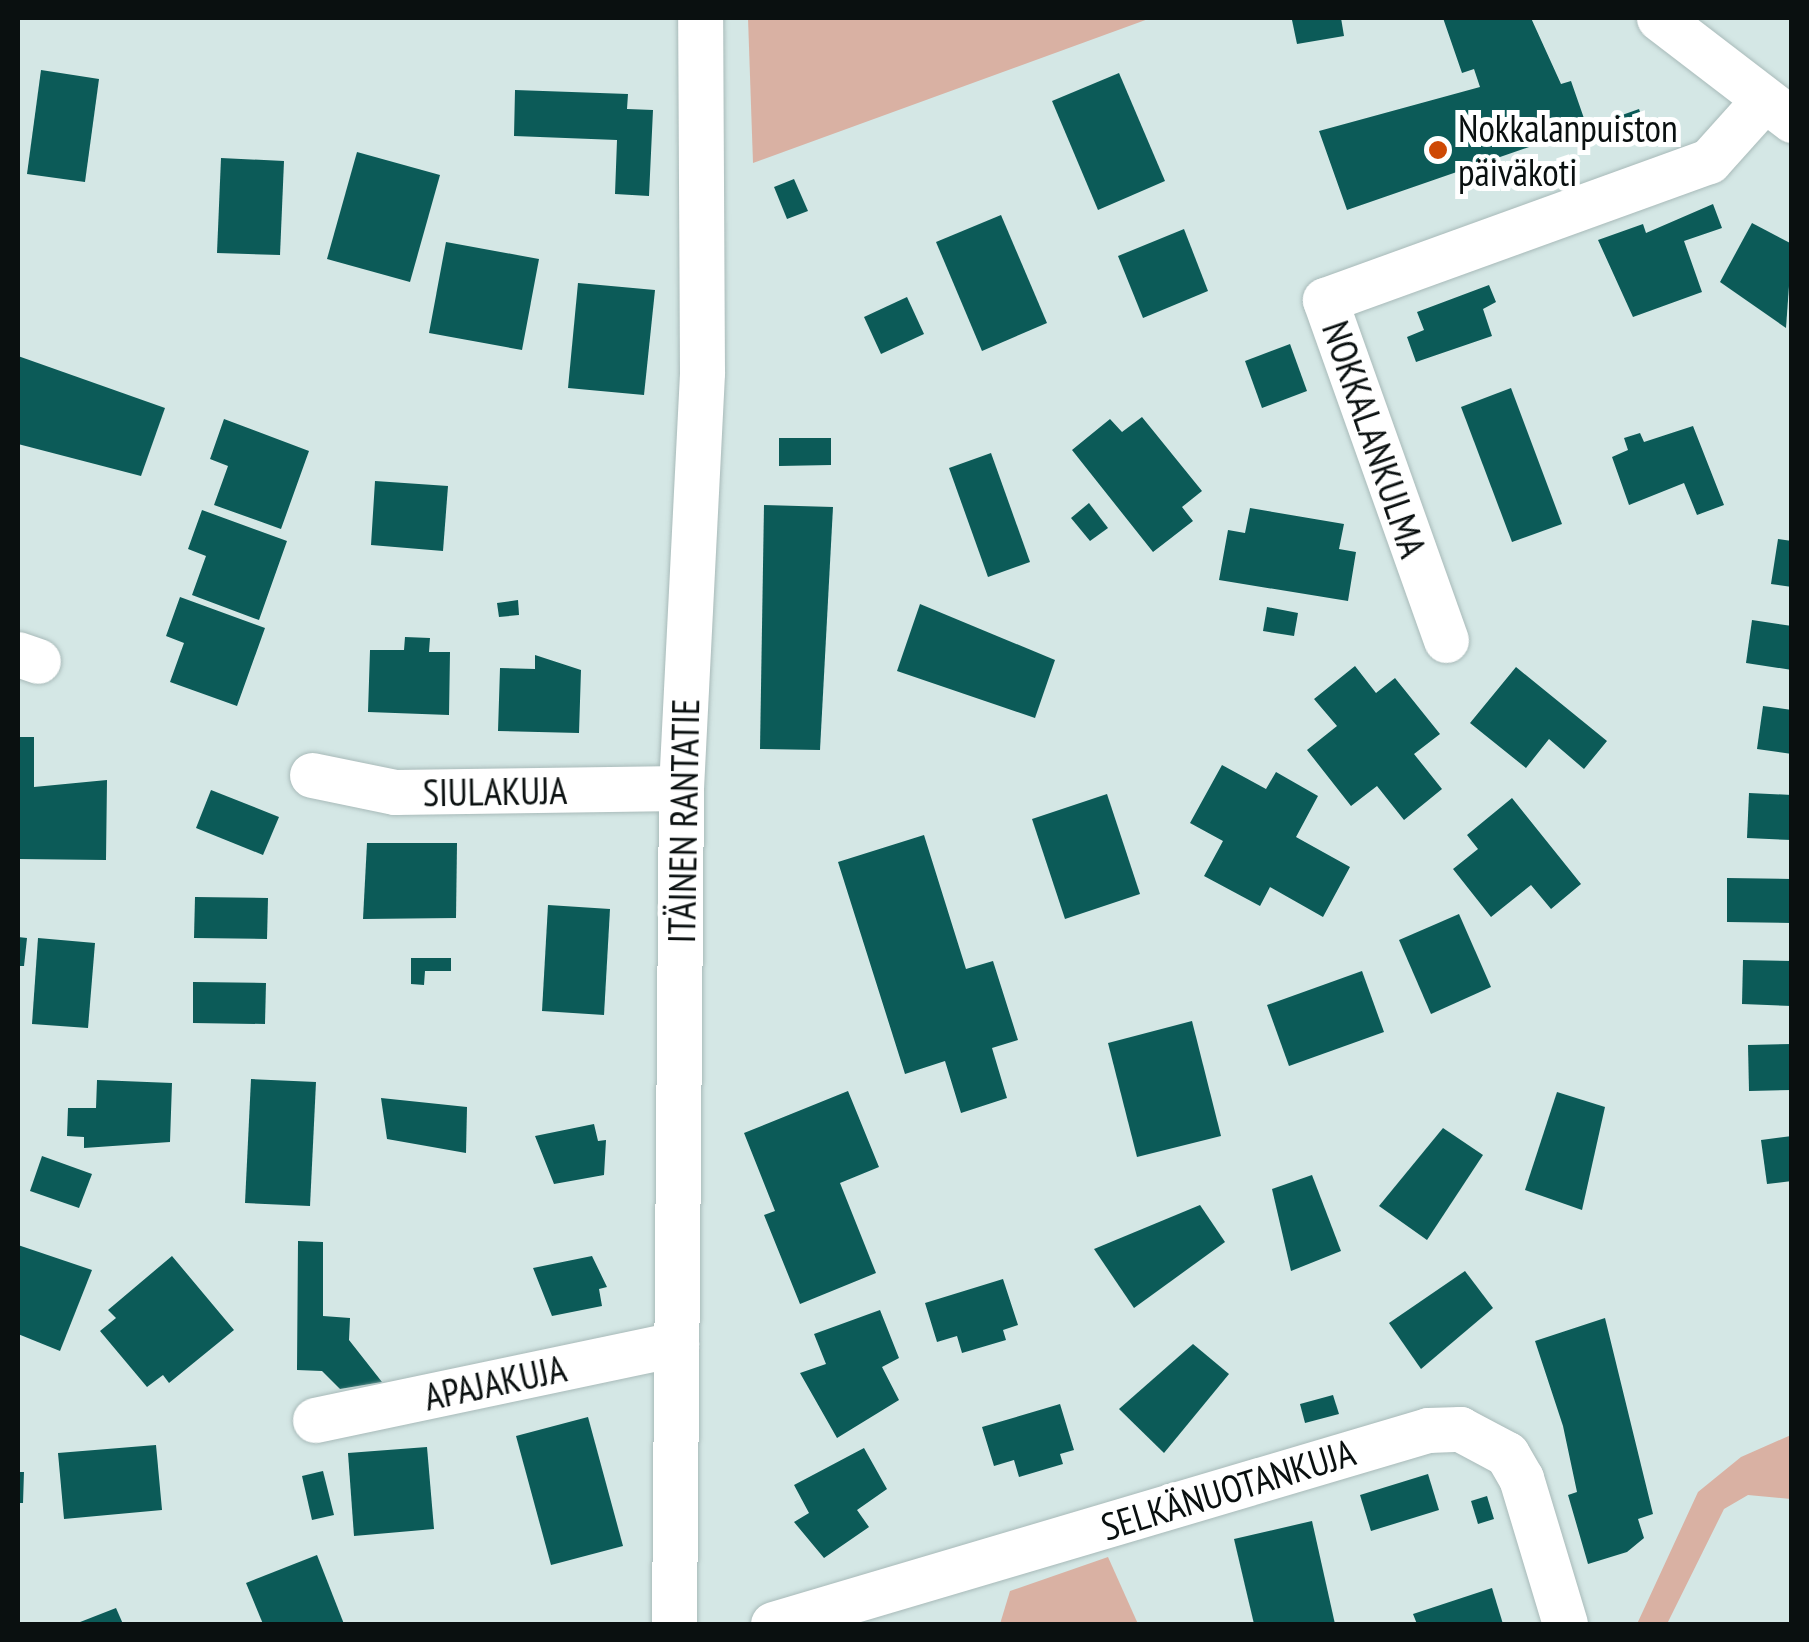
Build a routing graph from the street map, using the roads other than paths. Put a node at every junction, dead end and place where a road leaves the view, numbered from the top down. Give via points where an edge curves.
1 (700, 18) edge
2 (1659, 18) edge
3 (1776, 112) edge
4 (1446, 640) dead end
5 (312, 775) dead end
6 (681, 788) junction
7 (676, 1344) junction
8 (315, 1420) dead end
9 (674, 1624) edge
10 (773, 1624) edge
11 (1565, 1624) edge

1 - 6 street, ITÄINEN RANTATIE via 702,372
2 - 3 street
3 - 4 street, NOKKALANKULMA via 1709,161 1325,300
5 - 6 street, SIULAKUJA via 395,792
6 - 7 street, ITÄINEN RANTATIE
7 - 8 street, APAJAKUJA
7 - 9 street, ITÄINEN RANTATIE
10 - 11 street, SELKÄNUOTANKUJA via 1428,1430 1460,1429 1506,1454 1521,1478

